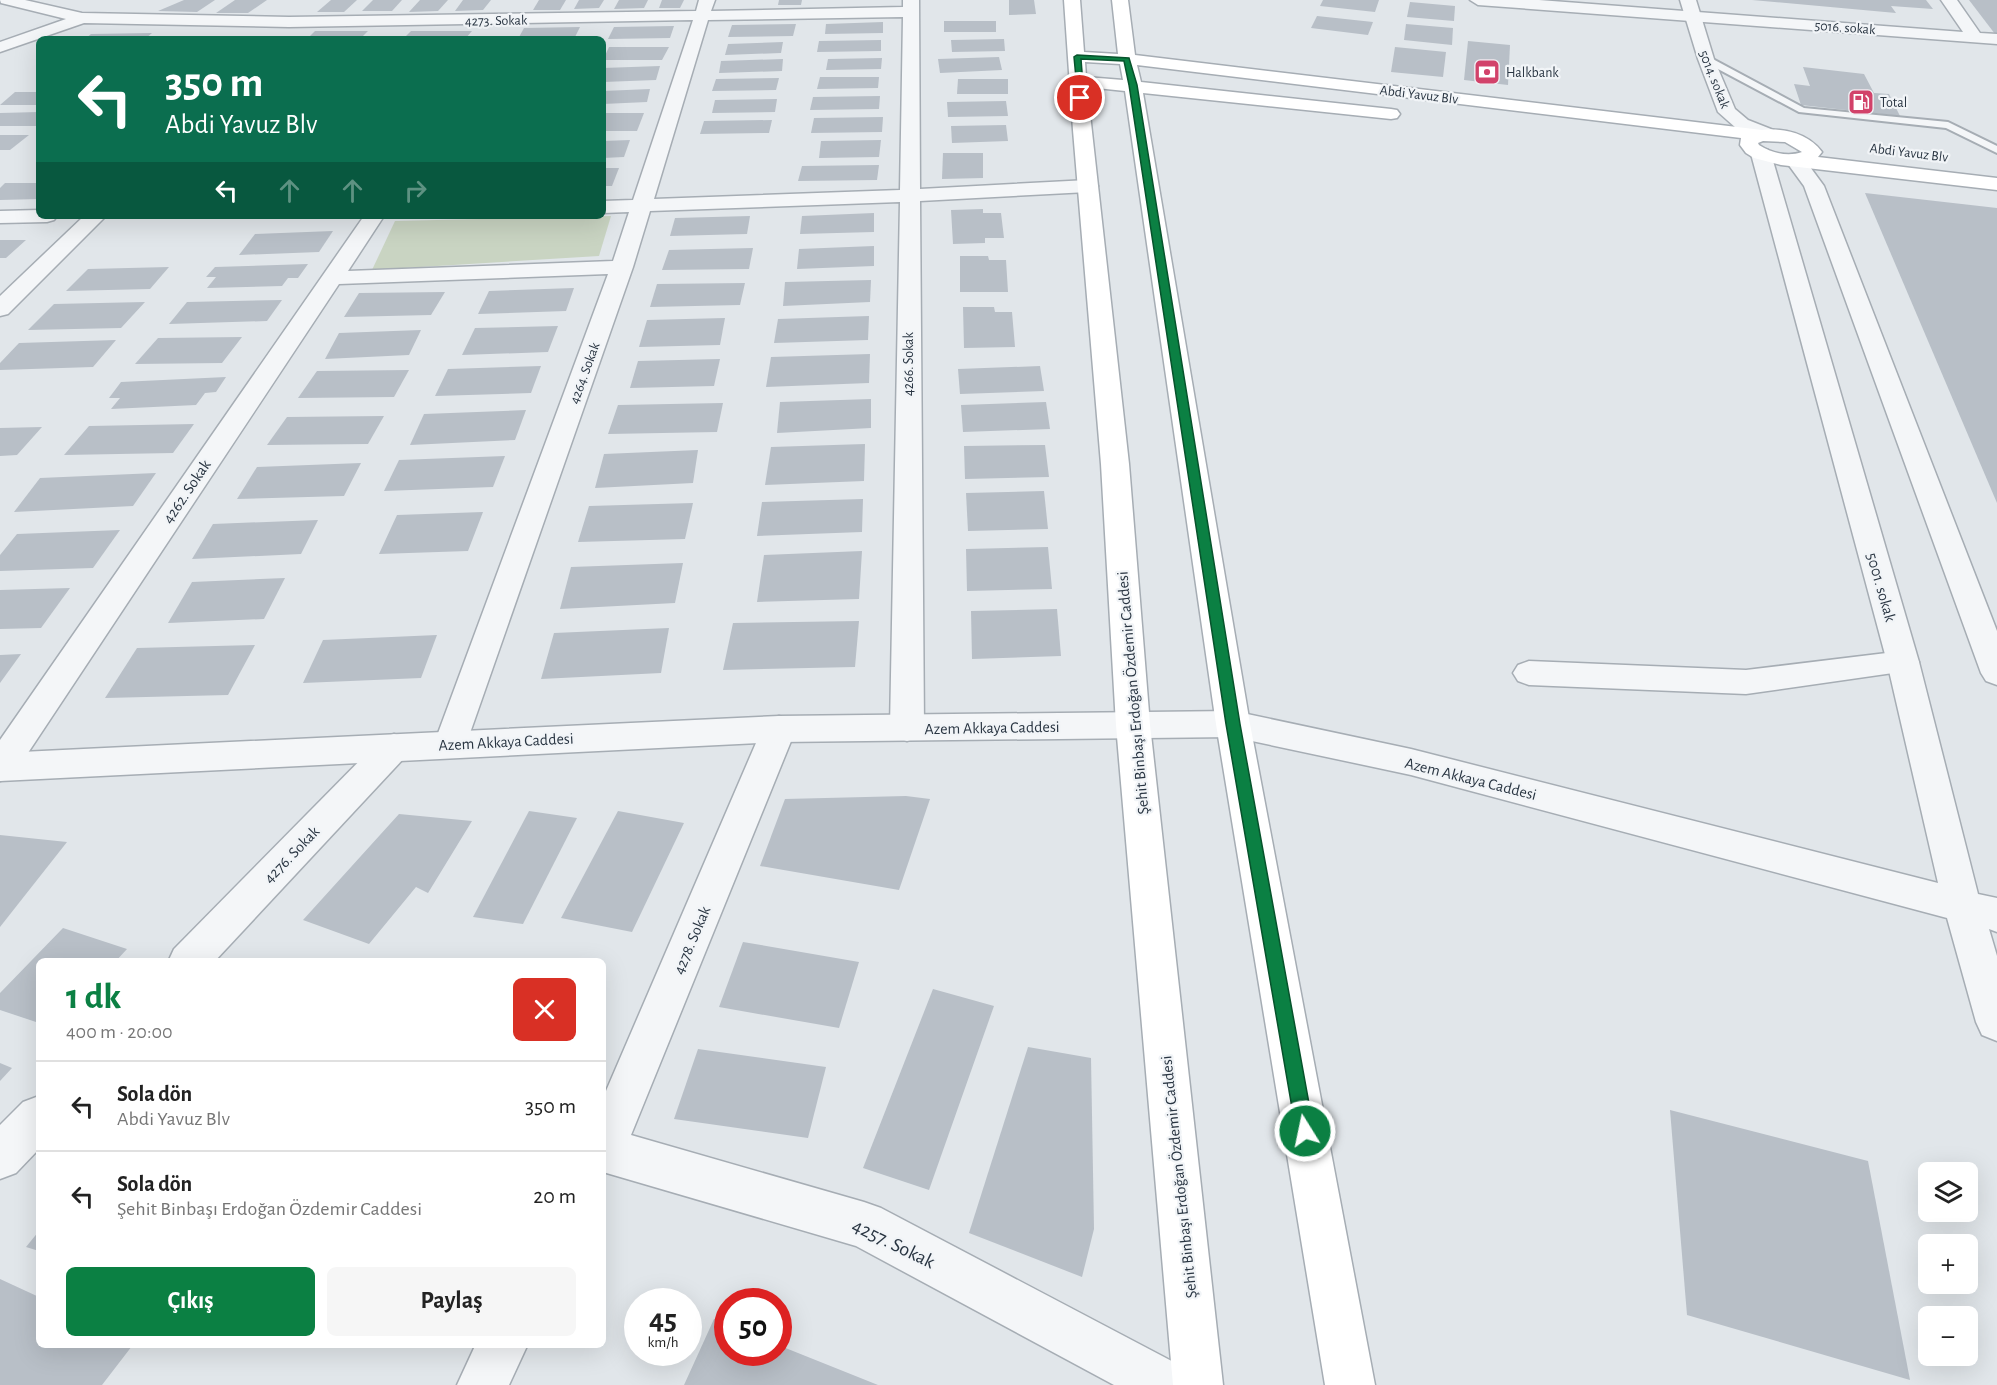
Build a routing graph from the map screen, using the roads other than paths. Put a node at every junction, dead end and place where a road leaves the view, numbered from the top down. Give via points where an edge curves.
1 (6, 0) edge
2 (522, 0) edge
3 (1072, 0) edge
4 (1120, 0) edge
5 (1478, 0) edge
6 (1949, 0) edge
7 (124, 4) dead end
8 (910, 6) edge
9 (704, 8) edge
10 (1690, 8) edge
11 (82, 18) junction
12 (507, 20) junction
13 (289, 22) junction
14 (36, 36) edge
15 (37, 36) edge
16 (275, 36) edge
17 (496, 36) edge
18 (1975, 37) junction
19 (1997, 39) edge
20 (5, 53) edge
21 (1706, 59) junction
22 (1078, 69) junction
23 (1130, 72) junction
24 (1407, 115) dead end
25 (1832, 142) dead end
26 (1768, 145) junction
27 (1997, 150) edge
28 (1973, 159) dead end
29 (1997, 162) edge
30 (1997, 184) edge
31 (1088, 186) junction
32 (909, 196) junction
33 (641, 206) junction
34 (606, 207) edge
35 (36, 216) edge
36 (0, 218) edge
37 (93, 219) edge
38 (372, 219) edge
39 (622, 267) junction
40 (330, 278) junction
41 (0, 309) edge
42 (1903, 662) junction
43 (1529, 673) dead end
44 (1997, 673) edge
45 (1233, 724) junction
46 (1133, 725) junction
47 (907, 728) junction
48 (779, 729) junction
49 (451, 744) junction
50 (394, 747) junction
51 (0, 767) edge
52 (1979, 910) edge
53 (192, 958) edge
54 (1997, 1022) edge
55 (36, 1120) edge
56 (606, 1143) edge
57 (606, 1151) edge
58 (0, 1157) edge
59 (501, 1348) edge
60 (482, 1385) edge
61 (1165, 1385) edge
62 (1198, 1385) edge
63 (1350, 1385) edge

1 - 11 street
2 - 12 street
3 - 22 main road, Şehit Binbaşı Erdoğan Özdemir Caddesi
4 - 23 main road
5 - 10 street, 5016. sokak
6 - 18 street
7 - 11 street
8 - 9 street, 4273. Sokak
8 - 32 street, 4266. Sokak
9 - 12 street, 4273. Sokak
9 - 33 street, 4264. Sokak
10 - 18 street, 5016. sokak
10 - 21 street, 5014. sokak
11 - 13 street, 4273. Sokak
11 - 15 street
12 - 13 street, 4273. Sokak
12 - 17 street
13 - 16 street
14 - 20 street
18 - 19 street, 5016. sokak
21 - 26 street, 5014. sokak via 1727,112
21 - 27 lane via 1802,110 1947,125
22 - 23 main road, Abdi Yavuz Blv
22 - 23 main road, Abdi Yavuz Blv
22 - 31 main road, Şehit Binbaşı Erdoğan Özdemir Caddesi
23 - 24 main road, Abdi Yavuz Blv
23 - 26 main road, Abdi Yavuz Blv
23 - 45 main road
25 - 26 main road, Abdi Yavuz Blv
26 - 30 main road, Abdi Yavuz Blv
26 - 42 street, 5001. sokak
26 - 44 street via 1814,186
28 - 29 main road
31 - 32 street
31 - 46 main road, Şehit Binbaşı Erdoğan Özdemir Caddesi via 1115,464
32 - 33 street
32 - 47 street, 4266. Sokak
33 - 34 street
33 - 39 street, 4264. Sokak
35 - 36 street
37 - 41 street
38 - 40 street, 4262. Sokak
39 - 40 street
39 - 49 street, 4264. Sokak
40 - 51 street, 4262. Sokak
42 - 43 street via 1746,682
42 - 52 street, 5001. sokak
45 - 46 street, Azem Akkaya Caddesi
45 - 52 street, Azem Akkaya Caddesi via 1411,762
45 - 63 main road
46 - 47 street, Azem Akkaya Caddesi
46 - 62 main road, Şehit Binbaşı Erdoğan Özdemir Caddesi
47 - 48 street, Azem Akkaya Caddesi
48 - 49 street, Azem Akkaya Caddesi
48 - 56 street, 4278. Sokak
49 - 50 street, Azem Akkaya Caddesi
50 - 51 street, Azem Akkaya Caddesi
50 - 53 street, 4276. Sokak
52 - 54 street, 5001. sokak
55 - 58 street
57 - 61 street, 4257. Sokak via 864,1225
59 - 60 street

